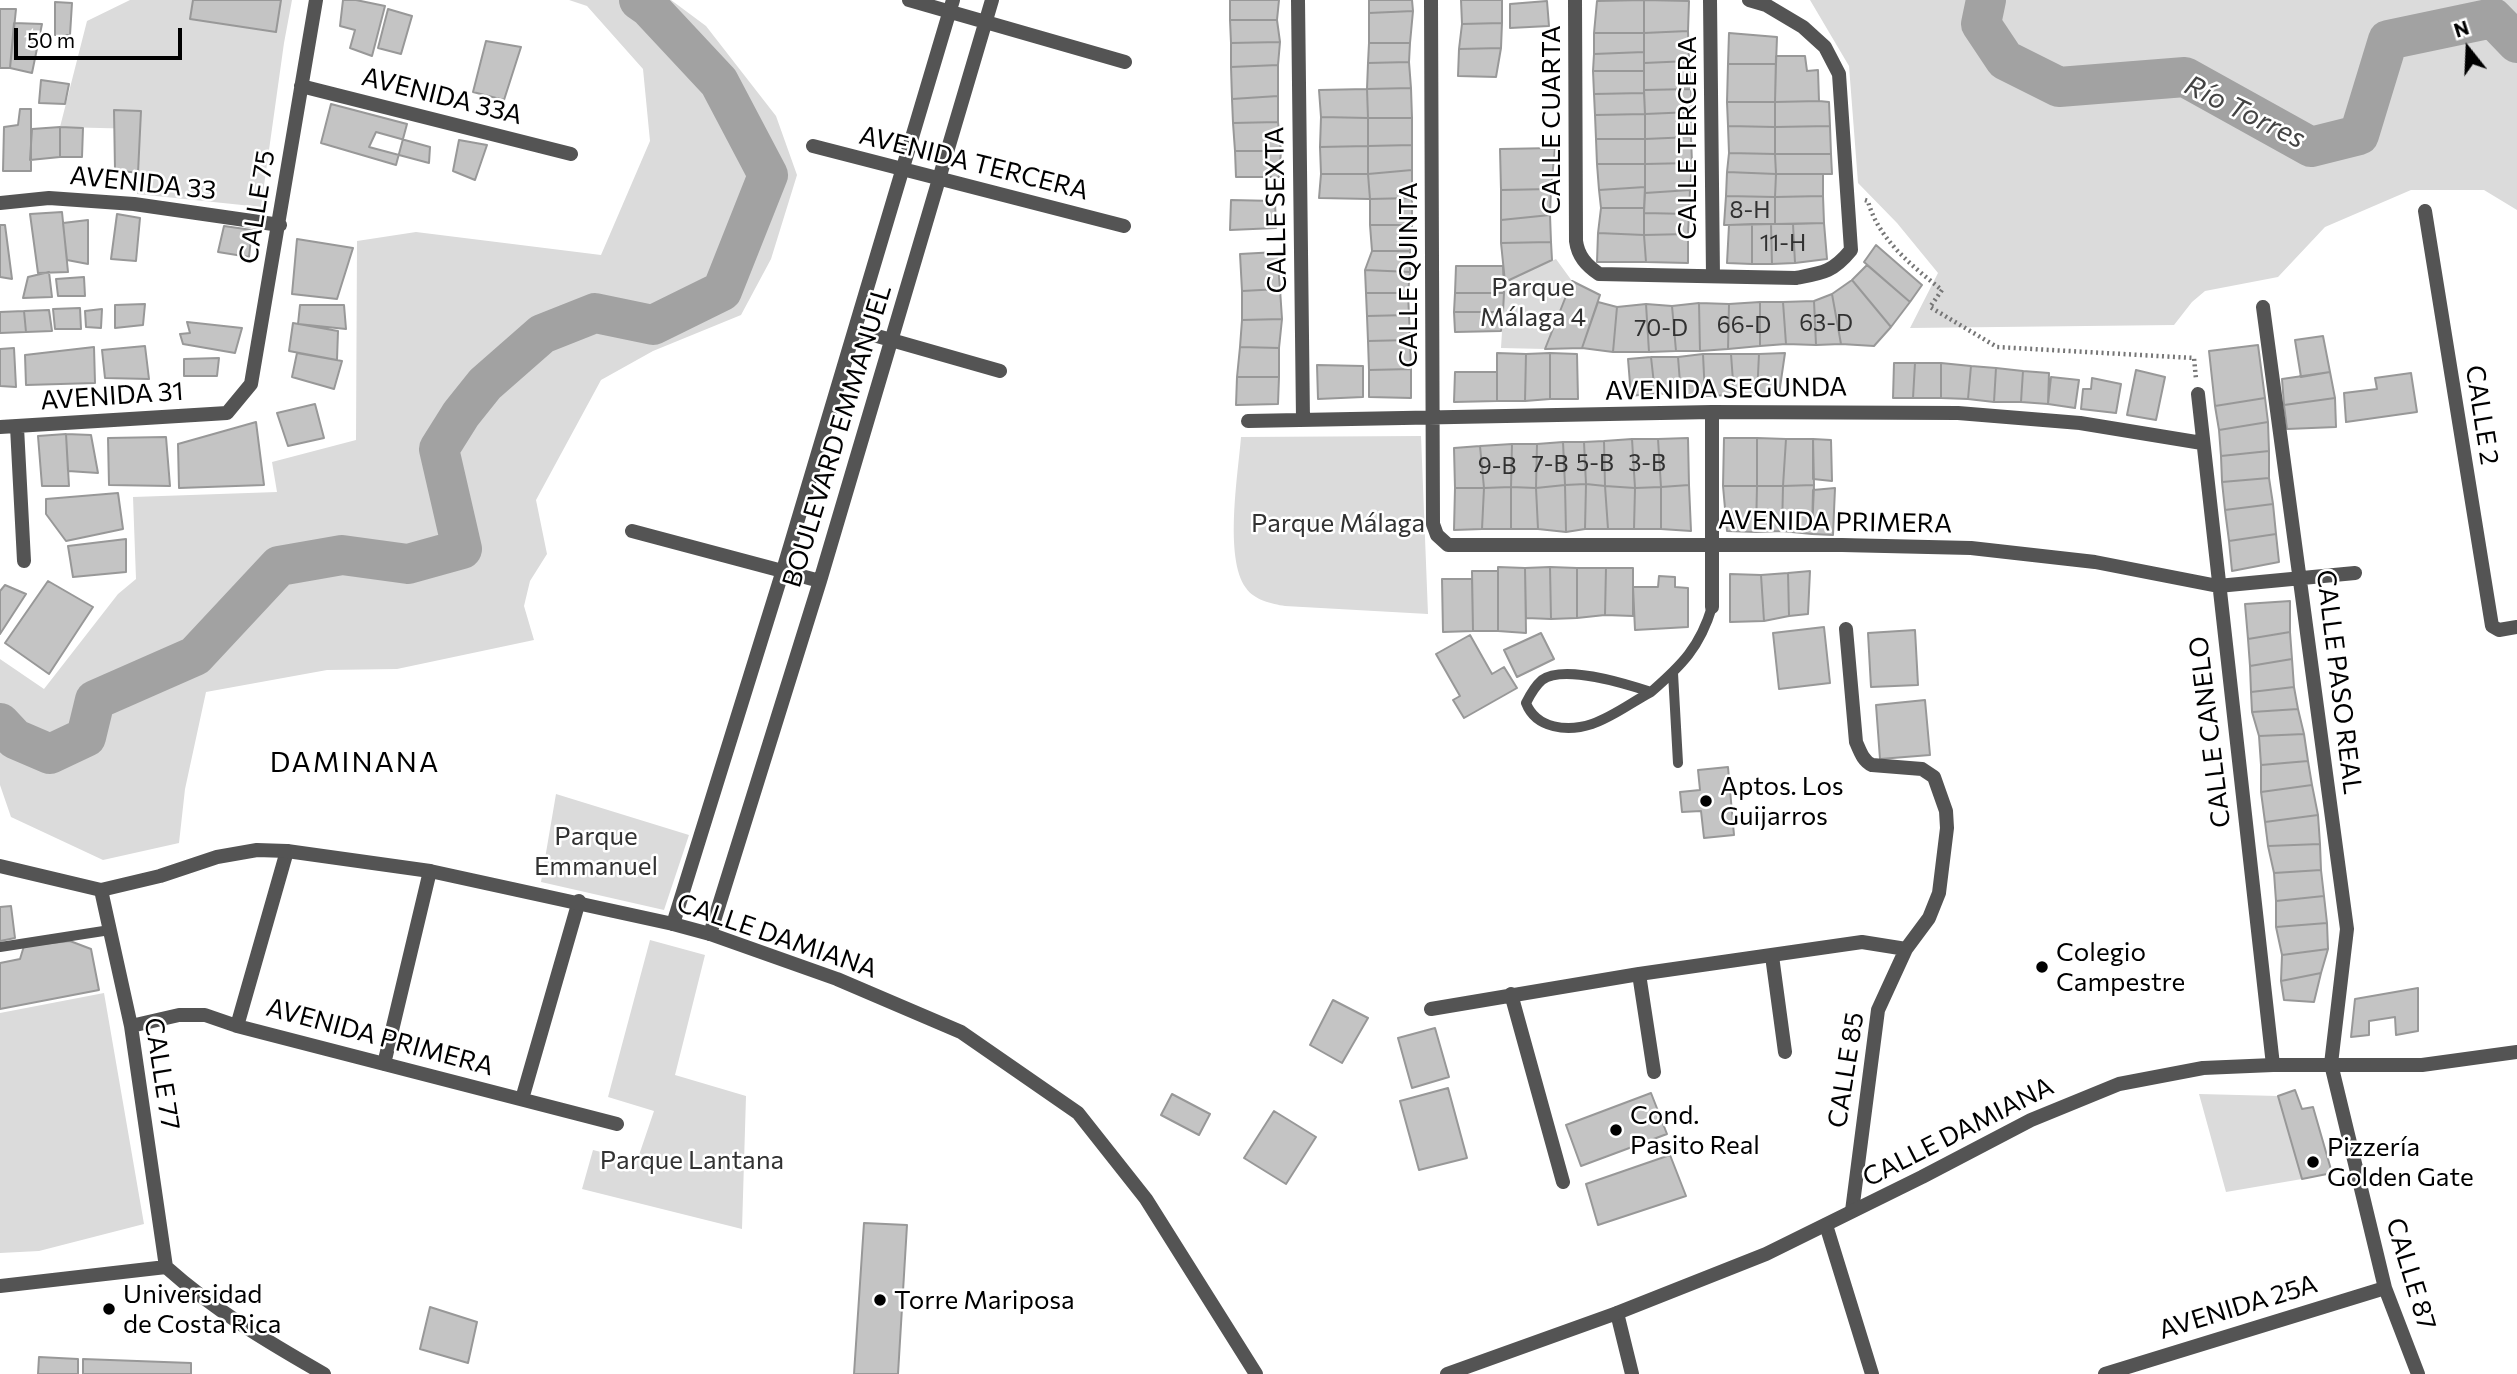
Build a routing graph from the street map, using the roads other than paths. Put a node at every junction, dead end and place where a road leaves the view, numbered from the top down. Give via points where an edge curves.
1 (316, 0) edge
2 (909, 0) edge
3 (992, 0) edge
4 (1298, 0) edge
5 (1431, 0) edge
6 (1575, 0) edge
7 (1710, 0) edge
8 (1749, 0) edge
9 (951, 6) edge
10 (986, 22) junction
11 (1125, 62) dead end
12 (301, 86) junction
13 (813, 146) dead end
14 (570, 154) dead end
15 (904, 170) junction
16 (939, 180) junction
17 (0, 203) edge
18 (2424, 211) dead end
19 (280, 225) junction
20 (1124, 226) dead end
21 (1713, 276) junction
22 (2263, 307) dead end
23 (856, 330) junction
24 (891, 341) junction
25 (1000, 371) dead end
26 (2198, 394) dead end
27 (1712, 412) junction
28 (227, 413) joint
29 (1433, 417) junction
30 (1303, 419) junction
31 (1248, 421) dead end
32 (17, 426) junction
33 (0, 427) edge
34 (2202, 443) junction
35 (632, 531) dead end
36 (1448, 545) joint
37 (1710, 545) junction
38 (24, 561) dead end
39 (783, 570) junction
40 (2355, 573) dead end
41 (2301, 578) junction
42 (820, 581) junction
43 (2218, 586) junction
44 (1712, 607) joint
45 (2517, 627) edge
46 (1846, 629) dead end
47 (1673, 673) junction
48 (1651, 692) junction
49 (1678, 763) dead end
50 (287, 851) junction
51 (0, 866) edge
52 (430, 871) junction
53 (101, 890) junction
54 (579, 901) junction
55 (673, 923) junction
56 (110, 930) junction
57 (710, 934) junction
58 (0, 947) edge
59 (1906, 949) junction
60 (1772, 956) junction
61 (1639, 974) junction
62 (1511, 994) junction
63 (1432, 1009) dead end
64 (131, 1026) junction
65 (237, 1026) junction
66 (1785, 1052) dead end
67 (2517, 1052) edge
68 (384, 1064) junction
69 (2331, 1064) junction
70 (2273, 1065) junction
71 (1654, 1072) dead end
72 (522, 1099) junction
73 (617, 1124) dead end
74 (1563, 1182) dead end
75 (1852, 1211) junction
76 (1826, 1224) junction
77 (166, 1267) junction
78 (0, 1286) edge
79 (2385, 1288) junction
80 (1617, 1313) junction
81 (324, 1374) edge
82 (1256, 1374) edge
83 (1447, 1374) edge
84 (1632, 1374) edge
85 (1872, 1374) edge
86 (2105, 1374) edge
87 (2418, 1374) edge

1 - 12 street, CALLE 75
2 - 9 street
3 - 10 street, BOULEVARD EMMANUEL
4 - 30 street, CALLE SEXTA
5 - 29 street, CALLE QUINTA
6 - 21 street, CALLE CUARTA via 1578,253 1599,274
7 - 21 street, CALLE TERCERA
8 - 21 street via 1803,27 1825,47 1839,74 1851,250 1826,273 1796,278
9 - 10 street
9 - 15 street, BOULEVARD EMMANUEL
10 - 11 street
10 - 16 street, BOULEVARD EMMANUEL
12 - 14 street, AVENIDA 33A
12 - 19 street, CALLE 75
13 - 15 street, AVENIDA TERCERA
15 - 16 street, AVENIDA TERCERA
15 - 23 street, BOULEVARD EMMANUEL
16 - 20 street, AVENIDA TERCERA
16 - 24 street, BOULEVARD EMMANUEL
17 - 19 street, AVENIDA 33 via 49,198 134,204
18 - 45 street, CALLE 2 via 2492,626 2499,630
19 - 28 street, CALLE 75 via 251,384
22 - 41 street, CALLE PASO REAL
23 - 24 street
23 - 39 street, BOULEVARD EMMANUEL
24 - 25 street
24 - 42 street, BOULEVARD EMMANUEL
26 - 34 street, CALLE CANELO
27 - 29 street, AVENIDA SEGUNDA
27 - 34 street, AVENIDA SEGUNDA via 1958,413 2080,423
27 - 37 street
28 - 32 street, AVENIDA 31
29 - 30 street, AVENIDA SEGUNDA
29 - 36 street, CALLE QUINTA via 1433,524
30 - 31 street, AVENIDA SEGUNDA
32 - 33 street, AVENIDA 31
32 - 38 street
34 - 43 street, CALLE CANELO
35 - 39 street
36 - 37 street, AVENIDA PRIMERA
37 - 43 street, AVENIDA PRIMERA via 1970,548 2095,562
37 - 44 street
39 - 42 street
39 - 55 street, BOULEVARD EMMANUEL
40 - 41 street, AVENIDA PRIMERA
41 - 43 street, AVENIDA PRIMERA
41 - 69 street, CALLE PASO REAL via 2347,929
42 - 57 street, BOULEVARD EMMANUEL
43 - 70 street, CALLE CANELO
44 - 47 lane via 1691,654
46 - 59 street, CALLE 85 via 1856,742 1868,763 1922,769 1934,778 1947,811 1939,893 1929,918
47 - 48 lane
47 - 49 lane
48 - 48 lane via 1592,724 1568,728 1547,725 1530,713 1526,703 1544,678 1571,674
50 - 52 street, CALLE DAMIANA
50 - 53 street, CALLE DAMIANA via 257,850 216,857
50 - 65 street
51 - 53 street, CALLE DAMIANA
52 - 54 street, CALLE DAMIANA
52 - 68 street
53 - 56 street, CALLE 77
54 - 55 street, CALLE DAMIANA
54 - 72 street
55 - 57 street, CALLE DAMIANA
56 - 58 lane
56 - 64 street, CALLE 77
57 - 82 street, CALLE DAMIANA via 837,979 961,1032 1078,1113 1146,1199
59 - 60 street via 1862,942
59 - 75 street, CALLE 85 via 1878,1010
60 - 61 street
60 - 66 street
61 - 62 street
61 - 71 street
62 - 63 street
62 - 74 street
64 - 65 street, AVENIDA PRIMERA via 179,1015 205,1015
64 - 77 street, CALLE 77
65 - 68 street, AVENIDA PRIMERA
67 - 69 street, CALLE DAMIANA via 2422,1065
68 - 72 street, AVENIDA PRIMERA
69 - 70 street, CALLE DAMIANA
69 - 79 street, CALLE 87
70 - 75 street, CALLE DAMIANA via 2203,1068 2119,1084 2031,1120
72 - 73 street, AVENIDA PRIMERA
75 - 76 street, CALLE DAMIANA
76 - 80 street, CALLE DAMIANA via 1766,1254
76 - 85 street
77 - 78 street
77 - 81 street via 235,1321
79 - 86 street, AVENIDA 25A
79 - 87 street, CALLE 87
80 - 83 street, CALLE DAMIANA
80 - 84 street

